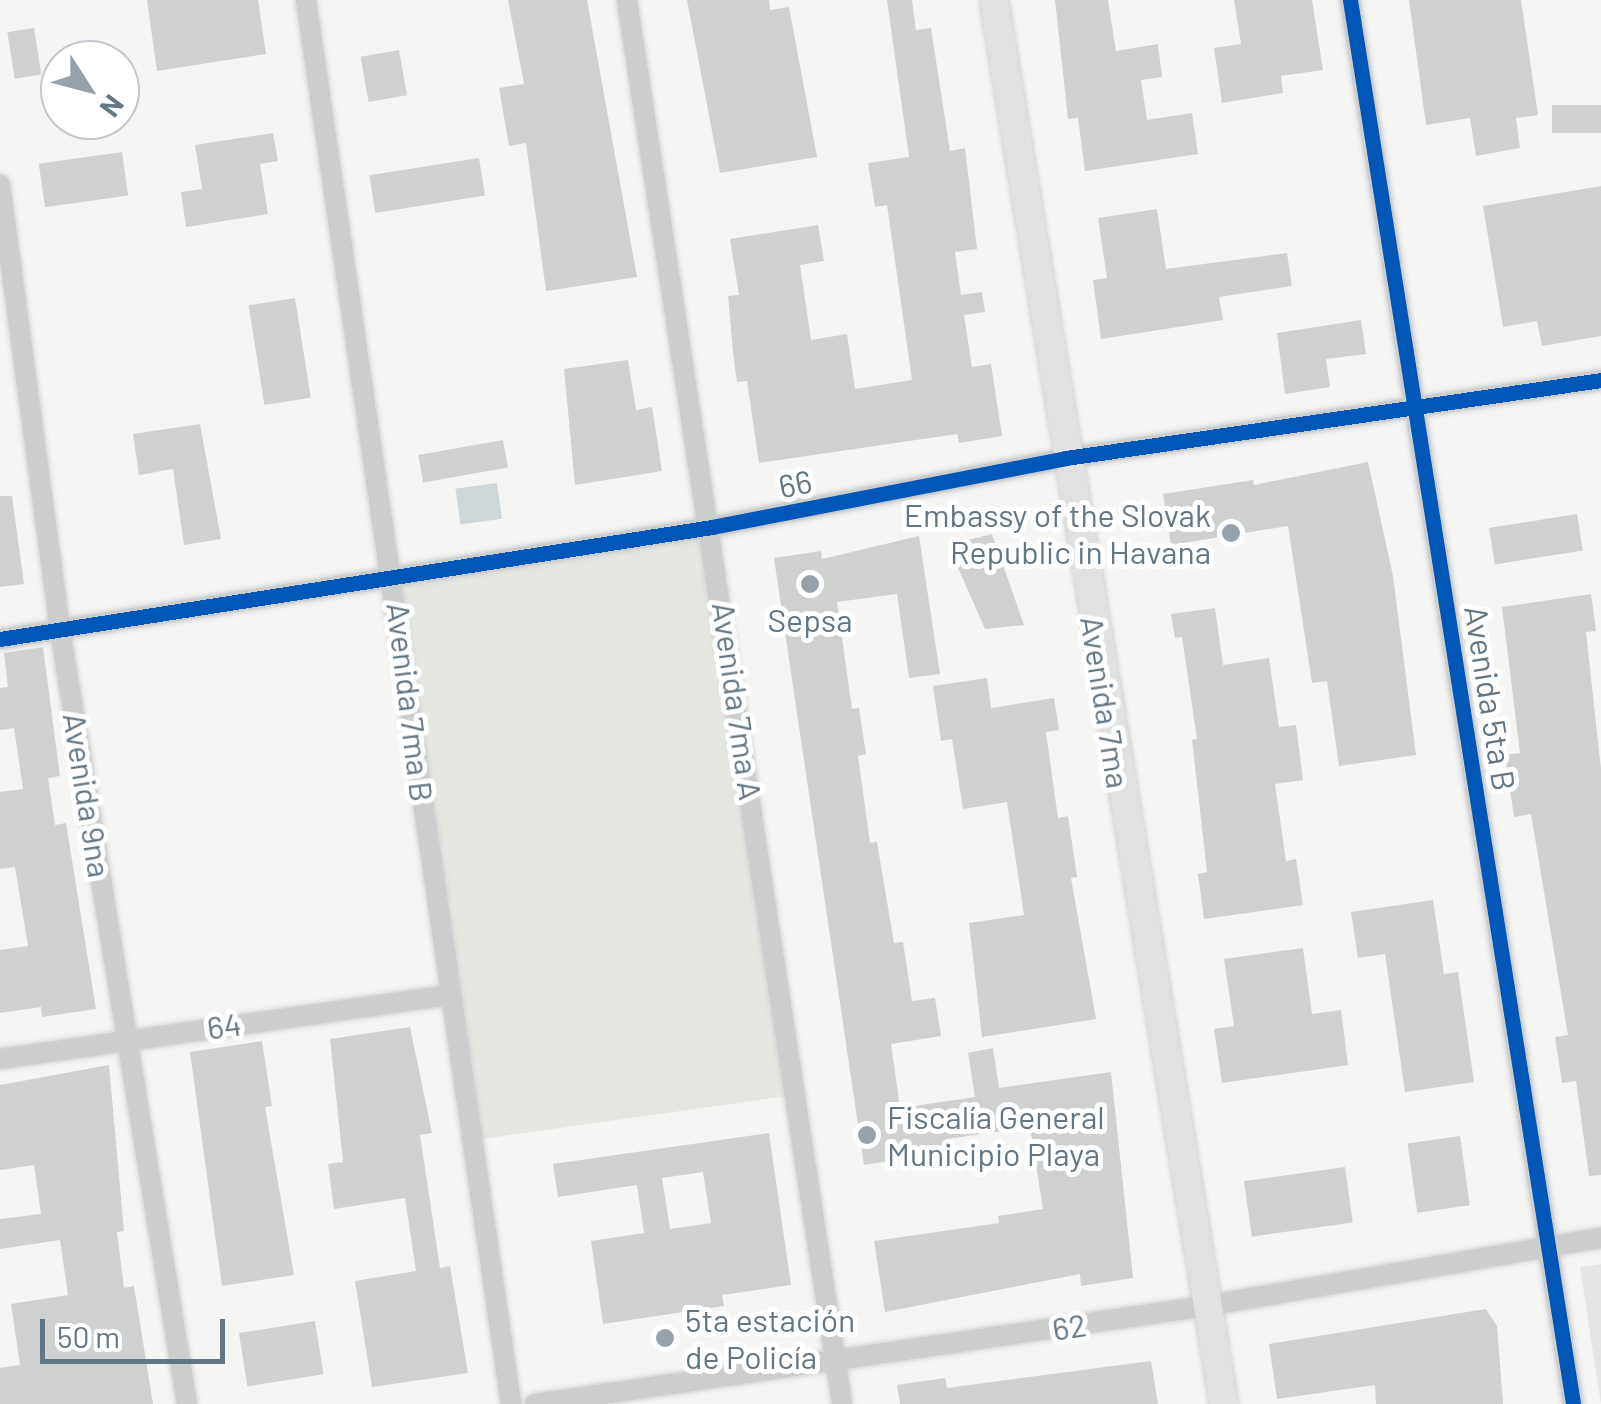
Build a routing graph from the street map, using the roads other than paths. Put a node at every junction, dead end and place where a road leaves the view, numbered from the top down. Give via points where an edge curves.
1 (306, 0) edge
2 (627, 0) edge
3 (994, 0) edge
4 (1350, 0) edge
5 (1, 192) edge
6 (1601, 380) edge
7 (1420, 408) junction
8 (1066, 458) junction
9 (712, 526) junction
10 (394, 575) junction
11 (60, 630) junction
12 (0, 639) edge
13 (449, 995) junction
14 (128, 1038) junction
15 (0, 1059) edge
16 (1601, 1238) edge
17 (1546, 1247) junction
18 (1206, 1306) junction
19 (835, 1361) junction
20 (187, 1404) edge
21 (511, 1404) edge
22 (535, 1404) edge
23 (842, 1404) edge
24 (1224, 1404) edge
25 (1574, 1404) edge

1 - 10 street, Avenida 7ma B
2 - 9 street, Avenida 7ma A
3 - 8 main road, Avenida 7ma
4 - 7 street, Avenida 5ta B
5 - 11 street, Avenida 9na
6 - 7 street, 66
7 - 8 street, 66
7 - 17 street, Avenida 5ta B
8 - 9 street, 66
8 - 18 main road, Avenida 7ma
9 - 10 street, 66
9 - 19 street, Avenida 7ma A
10 - 11 street, 66
10 - 13 street, Avenida 7ma B
11 - 12 street, 66
11 - 14 street, Avenida 9na
13 - 14 street, 64
13 - 21 street, Avenida 7ma B
14 - 15 street, 64
14 - 20 street, Avenida 9na
16 - 17 street, 62
17 - 18 street, 62
17 - 25 street, Avenida 5ta B
18 - 19 street, 62
18 - 24 main road, Avenida 7ma
19 - 22 street, 62
19 - 23 street, Avenida 7ma A

